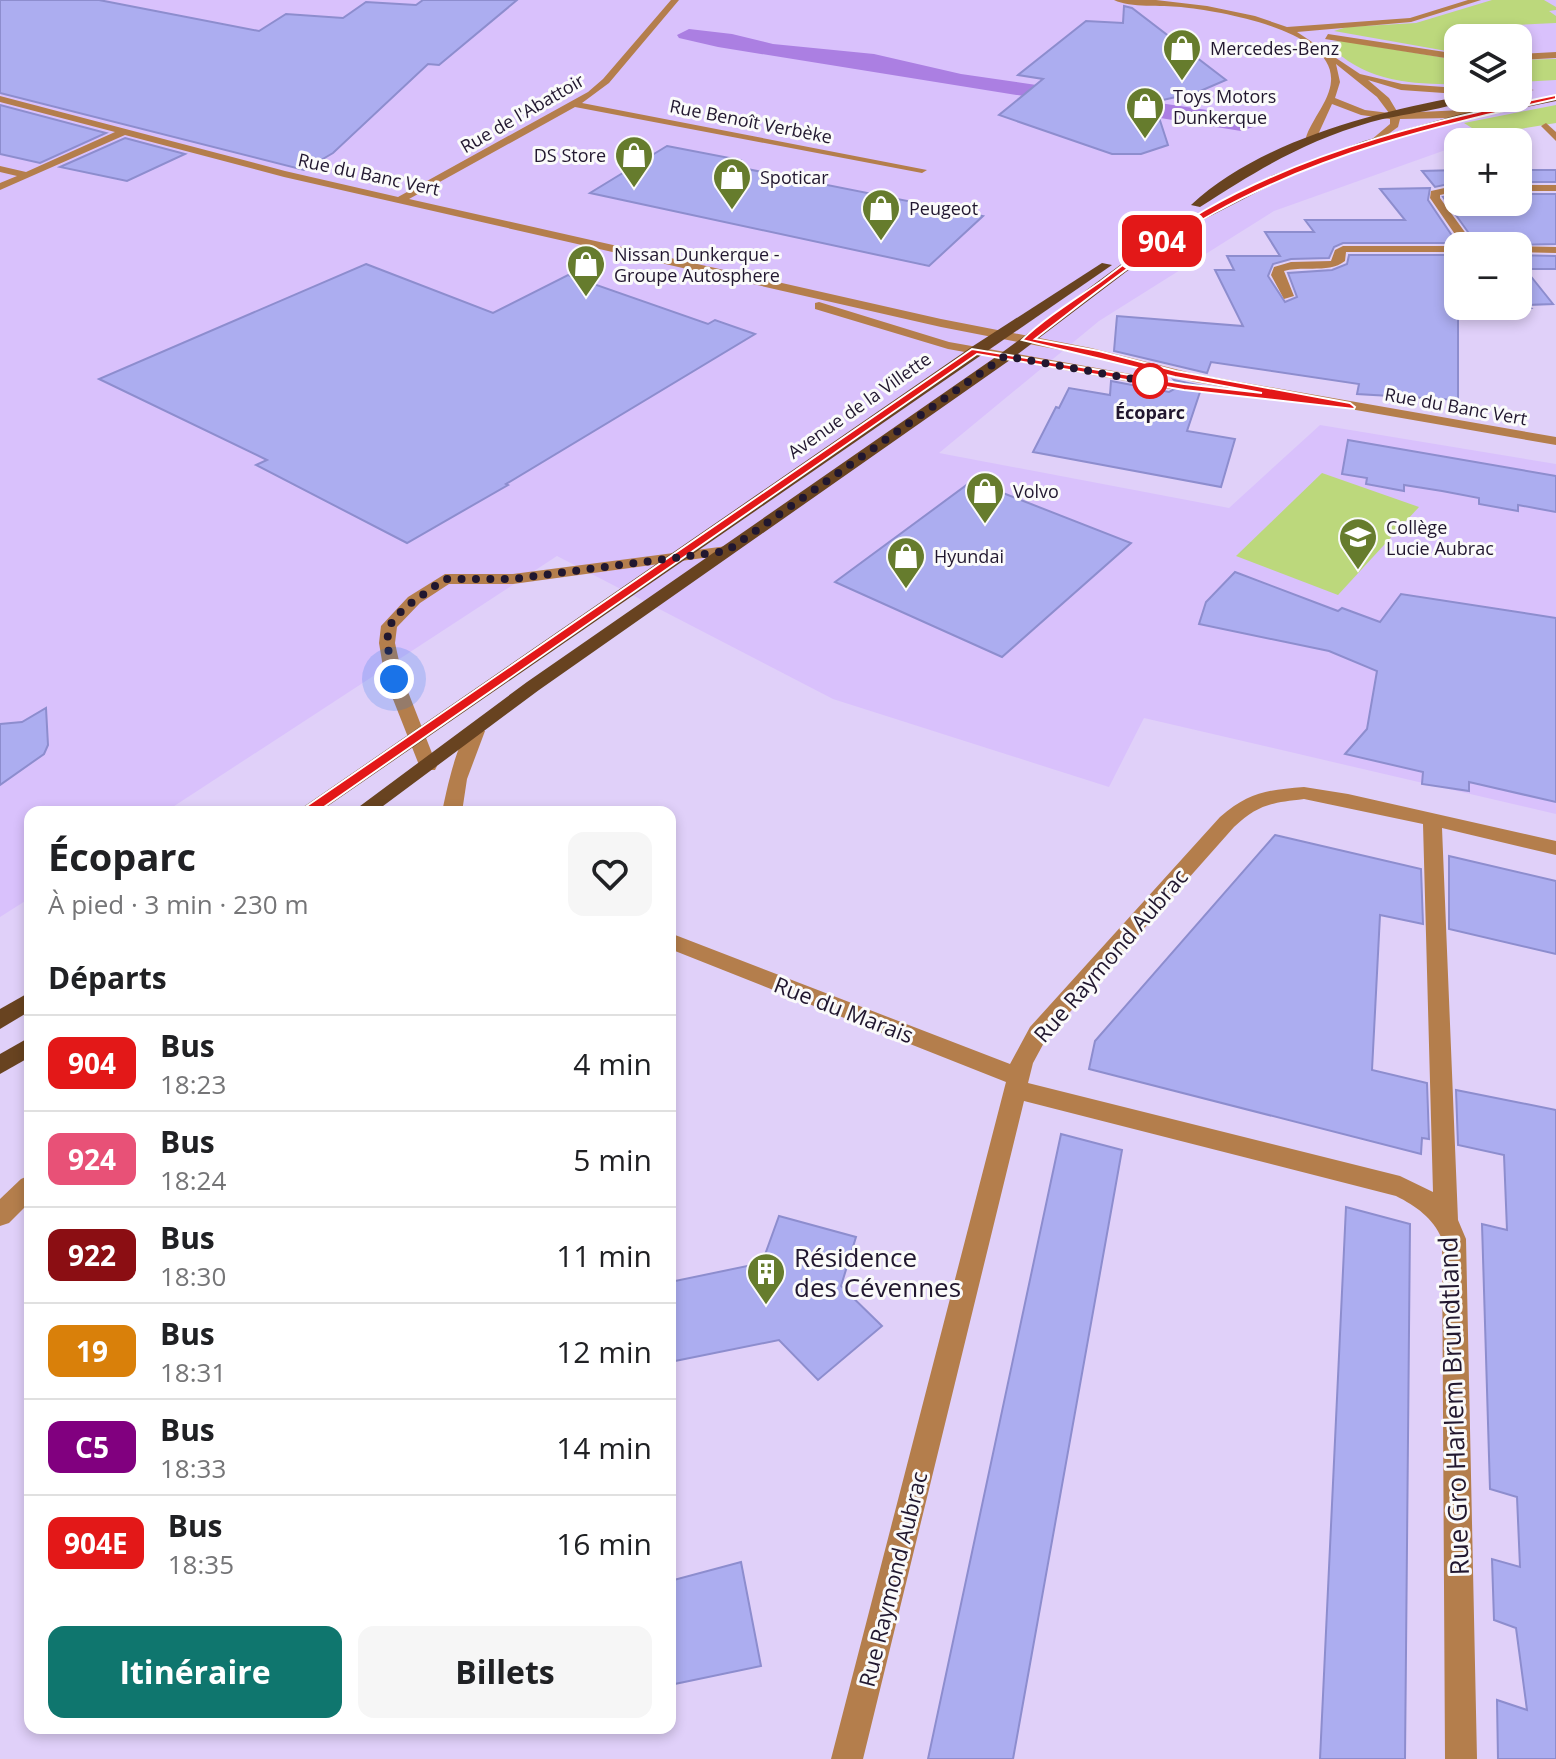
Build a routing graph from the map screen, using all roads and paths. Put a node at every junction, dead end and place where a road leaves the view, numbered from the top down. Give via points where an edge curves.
1 (675, 0) edge
2 (1118, 0) edge
3 (1477, 0) edge
4 (1286, 30) junction
5 (1302, 38) junction
6 (1320, 49) junction
7 (1444, 55) edge
8 (1556, 55) edge
9 (1532, 56) edge
10 (1351, 71) junction
11 (1556, 88) edge
12 (1444, 90) edge
13 (1532, 90) edge
14 (1556, 98) edge
15 (0, 99) edge
16 (1331, 99) junction
17 (1532, 103) edge
18 (574, 104) junction
19 (1444, 104) edge
20 (1485, 112) joint
21 (1394, 115) junction
22 (1546, 126) dead end
23 (124, 132) junction
24 (1556, 138) edge
25 (1309, 140) junction
26 (1376, 140) junction
27 (0, 169) edge
28 (922, 170) dead end
29 (28, 175) junction
30 (0, 187) edge
31 (1532, 188) edge
32 (1556, 188) edge
33 (1444, 189) edge
34 (401, 199) junction
35 (1444, 211) edge
36 (1444, 249) edge
37 (1532, 249) edge
38 (1556, 250) edge
39 (732, 277) junction
40 (1288, 296) dead end
41 (1027, 340) junction
42 (987, 343) junction
43 (1010, 353) junction
44 (1256, 389) junction
45 (1350, 407) junction
46 (1556, 441) edge
47 (727, 551) junction
48 (677, 557) junction
49 (476, 731) junction
50 (417, 736) junction
51 (428, 766) junction
52 (315, 806) edge
53 (371, 806) edge
54 (453, 806) edge
55 (1432, 819) junction
56 (1556, 848) edge
57 (676, 943) edge
58 (24, 1004) edge
59 (0, 1020) edge
60 (24, 1050) edge
61 (0, 1065) edge
62 (1016, 1083) junction
63 (24, 1192) edge
64 (0, 1215) edge
65 (1446, 1220) junction
66 (847, 1759) edge
67 (1461, 1759) edge

1 - 18 street, Rue de l'Abattoir via 601,86
2 - 4 street via 1208,10
3 - 4 street via 1411,20
4 - 5 street
5 - 6 street
5 - 7 street via 1351,38
6 - 10 street
6 - 16 street via 1337,73
8 - 9 street
10 - 12 street via 1395,86
10 - 21 street via 1387,102
11 - 13 main road
14 - 17 main road, Avenue de la Villette
15 - 23 street, Rue du Banc Vert
16 - 21 street via 1348,108
16 - 25 street
18 - 28 street, Rue Benoît Verbèke
18 - 34 street, Rue de l'Abattoir
19 - 21 main road, Avenue de la Villette
20 - 21 street
20 - 26 main road, Avenue de la Villette
21 - 25 main road, Avenue de la Villette
21 - 26 street via 1395,125
22 - 24 street
23 - 29 street
23 - 34 street, Rue du Banc Vert
25 - 42 main road, Avenue de la Villette via 1256,165
26 - 41 main road, Avenue de la Villette via 1301,167 1209,212 1148,250
27 - 29 street
29 - 30 street
31 - 32 street
33 - 35 street via 1435,193
34 - 39 street, Rue du Banc Vert
36 - 40 street via 1343,249 1333,264 1278,269
37 - 38 street
39 - 42 street, Rue du Banc Vert
39 - 42 street, Rue du Banc Vert
41 - 42 street, Rue du Banc Vert
41 - 43 main road, Avenue de la Villette
41 - 44 street, Rue du Banc Vert
42 - 43 street, Rue du Banc Vert
42 - 48 main road, Avenue de la Villette
43 - 44 street, Rue du Banc Vert
43 - 45 street, Rue du Banc Vert via 1184,387
43 - 47 main road, Avenue de la Villette
44 - 45 street, Rue du Banc Vert
45 - 46 street, Rue du Banc Vert
47 - 48 street
47 - 49 main road, Avenue de la Villette
48 - 50 main road, Avenue de la Villette
48 - 50 street via 513,579 445,579 414,600 395,616 387,634 394,679
49 - 51 main road, Avenue de la Villette
49 - 54 street
50 - 51 street
50 - 52 main road, Avenue de la Villette
51 - 53 main road, Avenue de la Villette
55 - 56 street, Rue Raymond Aubrac
55 - 62 street, Rue Raymond Aubrac via 1304,793 1253,801 1227,822 1038,1033
55 - 65 street
57 - 62 street, Rue du Marais
58 - 59 main road
60 - 61 main road
62 - 65 street, Rue Gro Harlem Brundtland via 1400,1187 1422,1197
62 - 66 street, Rue Raymond Aubrac
63 - 64 street
65 - 67 street, Rue Gro Harlem Brundtland via 1454,1239

